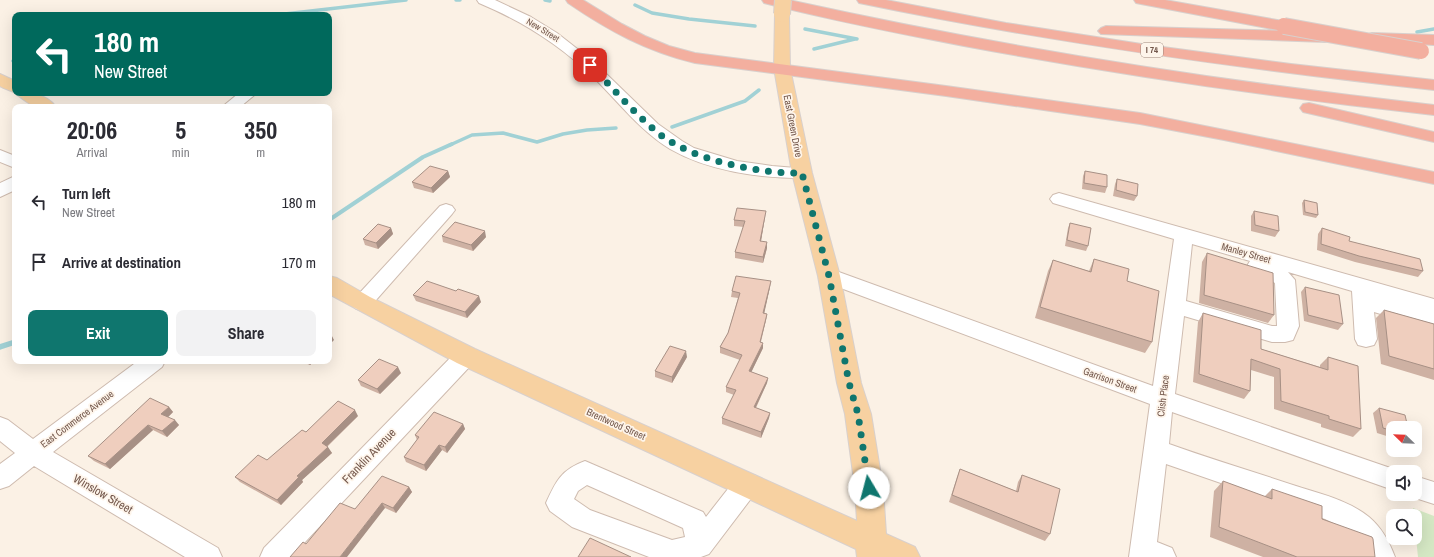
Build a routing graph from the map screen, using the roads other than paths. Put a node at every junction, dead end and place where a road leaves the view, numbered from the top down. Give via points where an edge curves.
1 (484, 0) edge
2 (573, 0) edge
3 (1141, 0) edge
4 (868, 1) edge
5 (778, 5) edge
6 (1434, 40) edge
7 (970, 43) junction
8 (1428, 52) edge
9 (782, 68) junction
10 (0, 79) edge
11 (1434, 85) edge
12 (12, 86) edge
13 (29, 96) edge
14 (245, 96) edge
15 (42, 104) edge
16 (234, 104) edge
17 (1434, 110) edge
18 (1434, 136) edge
19 (0, 155) edge
20 (12, 161) edge
21 (802, 173) junction
22 (1434, 178) edge
23 (12, 184) edge
24 (0, 191) edge
25 (1058, 199) dead end
26 (446, 210) dead end
27 (1184, 235) junction
28 (1252, 255) junction
29 (829, 276) junction
30 (332, 286) edge
31 (1363, 294) junction
32 (362, 303) junction
33 (1174, 306) junction
34 (1434, 307) edge
35 (1434, 322) edge
36 (1366, 339) dead end
37 (466, 356) junction
38 (150, 364) edge
39 (1162, 399) junction
40 (0, 427) edge
41 (1156, 450) junction
42 (32, 452) junction
43 (1386, 477) edge
44 (0, 478) edge
45 (747, 484) junction
46 (1422, 489) edge
47 (1434, 493) edge
48 (700, 545) junction
49 (871, 549) edge
50 (1150, 554) edge
51 (209, 557) edge
52 (273, 557) edge
53 (905, 557) edge
54 (1382, 557) edge

1 - 21 street, New Street via 528,20 561,40 590,65 657,132 677,146 736,165 784,173
2 - 9 highway via 625,32 664,50 701,60
3 - 8 highway, bridge
4 - 6 highway via 1091,30
4 - 11 highway, I 74 via 1039,33 1166,53
5 - 7 highway, I 74
5 - 9 main road, East Green Drive
7 - 17 highway, I 74 via 1230,85
7 - 18 highway via 1003,53 1278,102
9 - 21 main road, East Green Drive
9 - 22 highway via 1099,112 1203,130
10 - 12 main road
13 - 15 main road
14 - 16 street
19 - 20 street
21 - 29 main road, East Green Drive
23 - 24 street
25 - 27 street, Manley Street
26 - 32 street
27 - 28 street, Manley Street
27 - 33 street, Clish Place
28 - 31 street, Manley Street
28 - 33 street via 1253,262 1258,267 1285,280 1288,326 1284,334 1272,334
29 - 39 street, Garrison Street
29 - 49 main road, East Green Drive via 849,383 858,414 869,488
30 - 32 main road, Brentwood Street
31 - 34 street, Manley Street
31 - 35 street
31 - 36 street
32 - 37 main road, Brentwood Street
33 - 39 street, Clish Place
37 - 45 main road, Brentwood Street
37 - 52 street, Franklin Avenue
38 - 42 street, East Commerce Avenue
39 - 41 street, Clish Place
39 - 43 street, Garrison Street
40 - 42 street, Winslow Street
41 - 50 street, Clish Place
41 - 54 street via 1347,516 1365,530 1378,546
42 - 44 street, East Commerce Avenue
42 - 51 street, Winslow Street
45 - 48 street
45 - 49 main road, Brentwood Street
46 - 47 street
48 - 48 street via 694,520 585,472 569,483 559,503 581,519 672,553
49 - 53 main road, Brentwood Street

